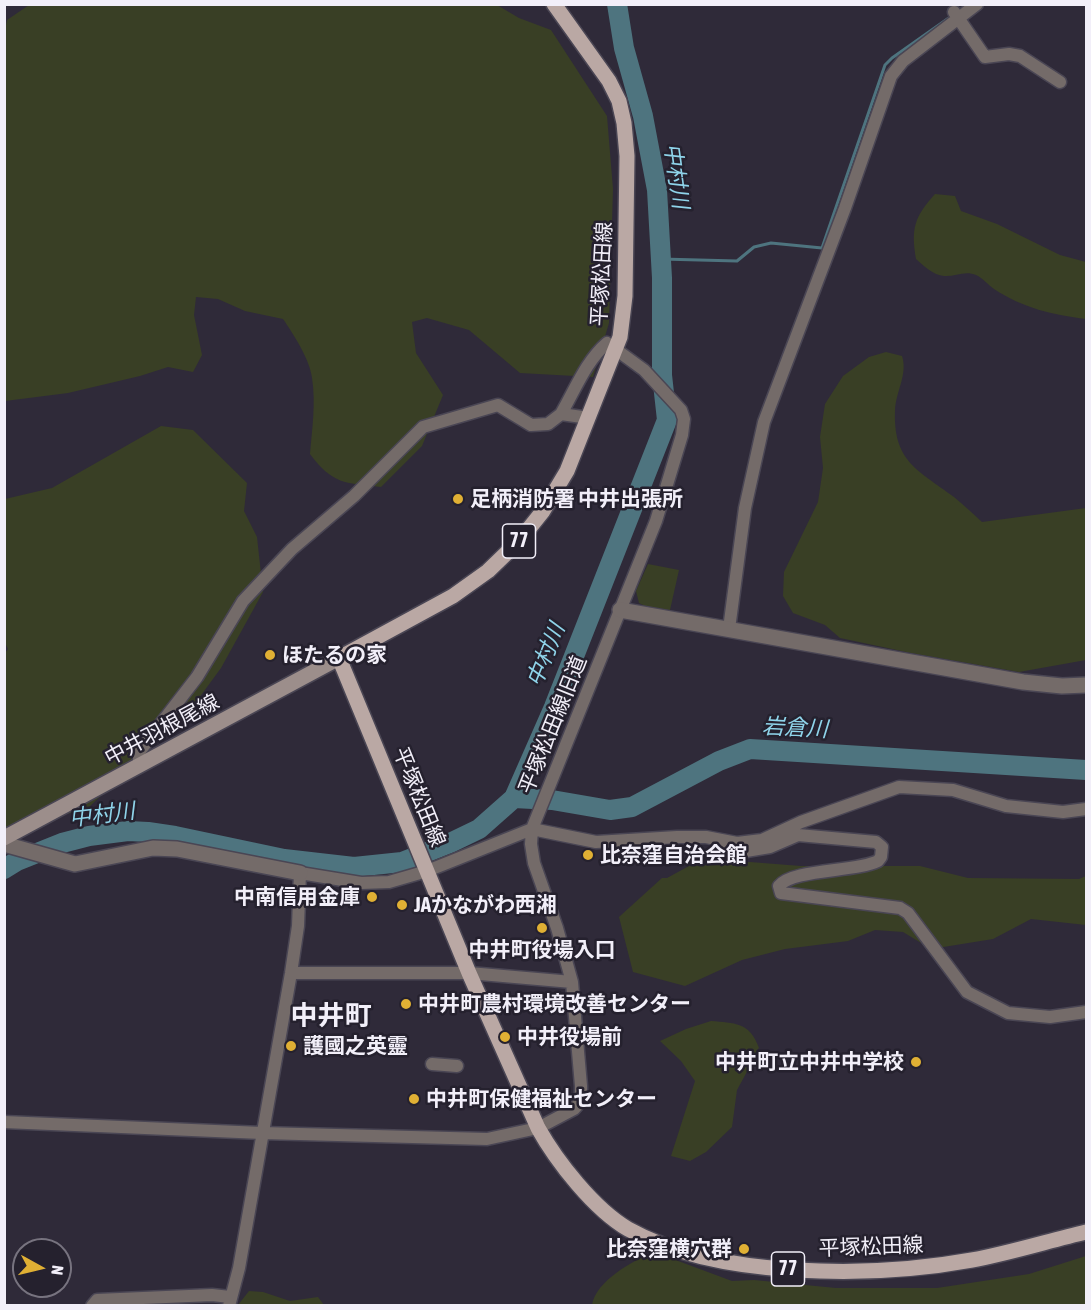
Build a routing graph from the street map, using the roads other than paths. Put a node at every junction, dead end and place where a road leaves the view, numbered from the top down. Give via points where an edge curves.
1 (554, 4) edge
2 (977, 4) edge
3 (956, 15) junction
4 (1060, 82) dead end
5 (615, 350) junction
6 (561, 414) junction
7 (589, 418) junction
8 (620, 610) junction
9 (729, 629) junction
10 (339, 658) junction
11 (1086, 685) edge
12 (139, 766) junction
13 (1086, 809) edge
14 (532, 829) junction
15 (725, 840) junction
16 (8, 843) edge
17 (425, 867) junction
18 (300, 873) junction
19 (291, 973) junction
20 (469, 973) junction
21 (572, 981) junction
22 (1086, 1012) edge
23 (432, 1064) dead end
24 (457, 1066) dead end
25 (4, 1122) edge
26 (538, 1128) junction
27 (262, 1133) junction
28 (1086, 1232) edge
29 (229, 1301) edge
30 (92, 1305) edge

1 - 5 main road, 平塚松田線 / 77 via 609,81 624,123 625,296
2 - 3 street
3 - 4 street via 985,57 1020,56
3 - 9 street via 891,76 764,422 745,508
5 - 6 street via 607,343 598,351
5 - 7 main road, 平塚松田線 / 77
5 - 8 street, 平塚松田線旧道 via 648,375 684,415 682,435 656,521
6 - 7 street
6 - 12 street via 548,424 531,425 498,405 423,427 354,496 292,549 243,602 198,677 139,752
7 - 10 main road, 平塚松田線 / 77 via 567,471 543,511 512,549 453,596
8 - 9 street
8 - 14 street, 平塚松田線旧道
9 - 11 street via 1023,682
10 - 12 main road, 中井羽根尾線
10 - 17 main road, 平塚松田線 / 77
12 - 16 main road, 中井羽根尾線
13 - 15 street via 1063,812 1006,806 951,790 899,788 762,840
14 - 15 street via 596,842 677,837
14 - 17 street
14 - 21 street, 平塚松田線旧道 via 534,863
15 - 22 street via 725,847 730,850 746,851 770,847 798,835 876,842 883,852 878,861 785,880 779,886 781,893 905,910 968,992 1008,1013 1050,1017
16 - 18 street via 75,864 153,848
17 - 18 street via 389,882 361,883
17 - 20 main road, 平塚松田線 / 77
18 - 19 street
19 - 20 street
19 - 27 street
20 - 21 street
20 - 26 main road, 平塚松田線 / 77
21 - 26 street, 平塚松田線旧道 via 581,1101 574,1109
23 - 24 street
25 - 27 street
26 - 27 street via 487,1139
26 - 28 main road, 平塚松田線 / 77 via 570,1175 618,1222 654,1242 716,1260 817,1271 925,1267 973,1260
27 - 29 street via 239,1268
29 - 30 street via 212,1295 98,1300

